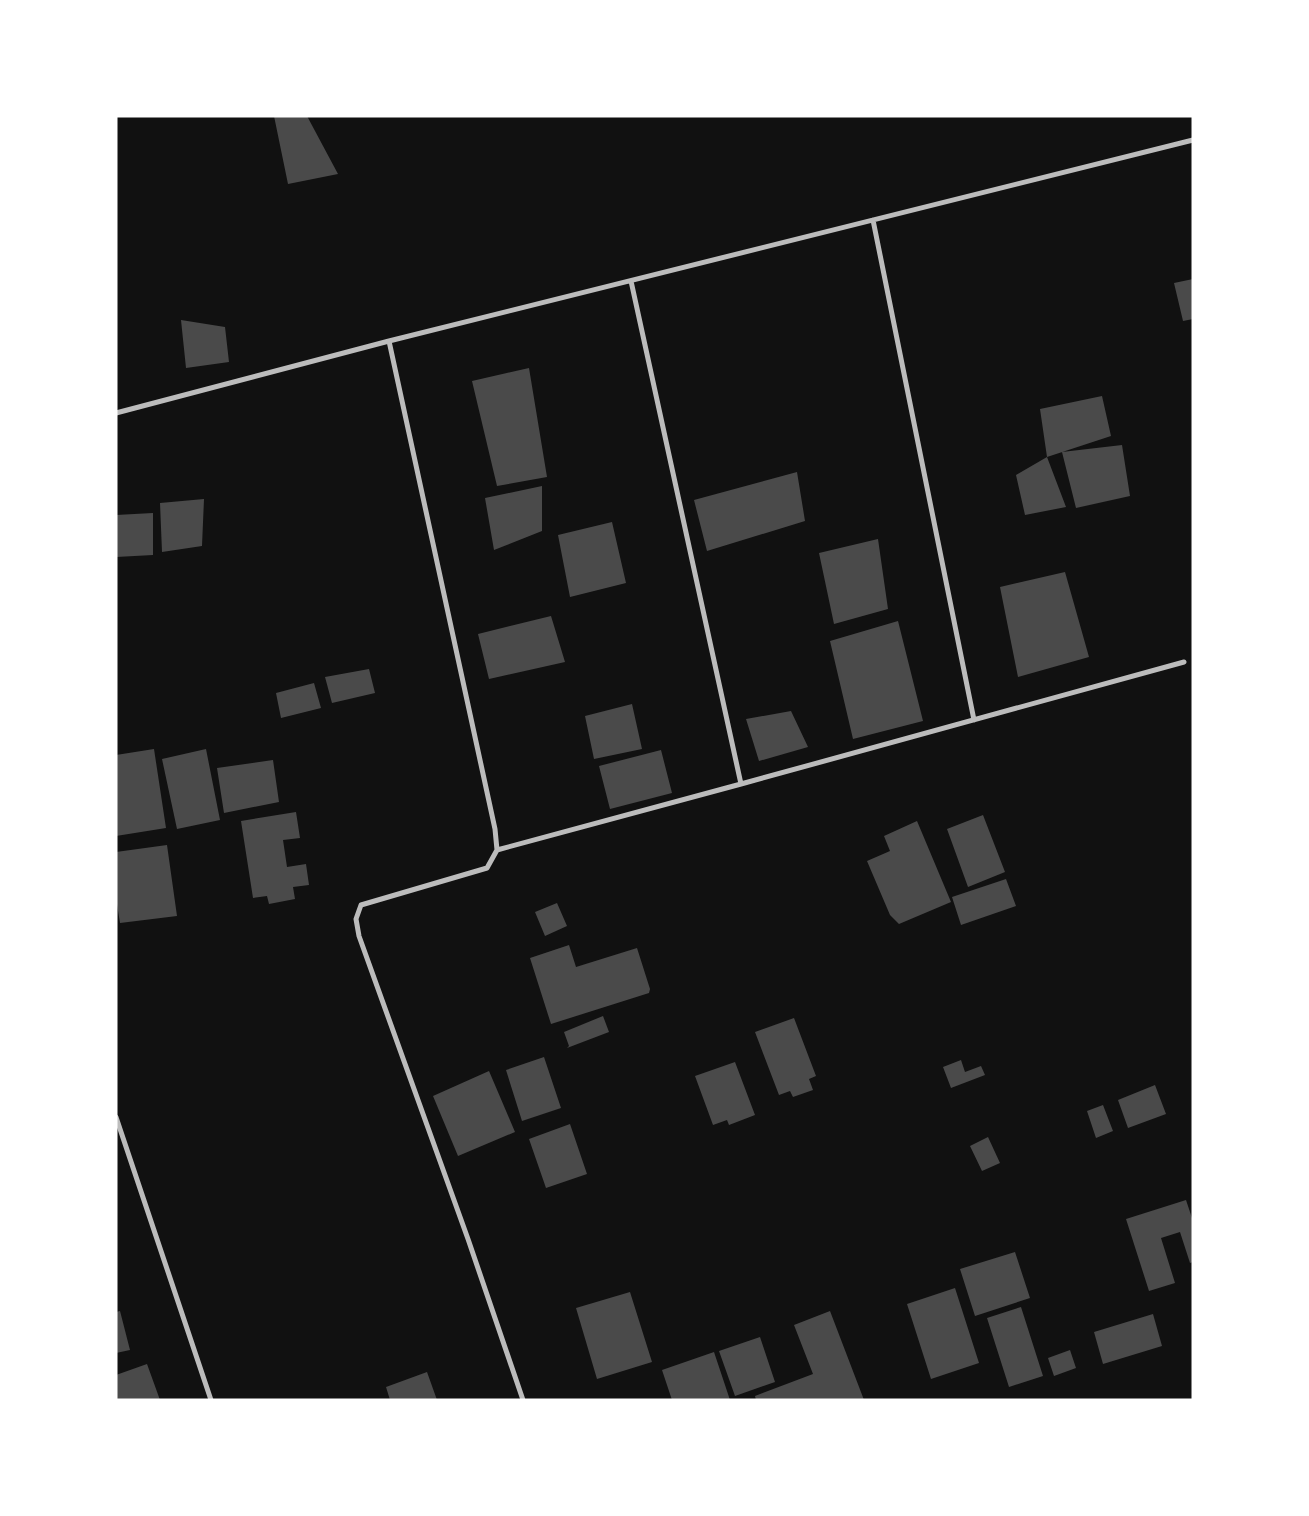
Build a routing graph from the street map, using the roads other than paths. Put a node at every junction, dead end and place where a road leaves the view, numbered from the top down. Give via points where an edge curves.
1 (1193, 140) edge
2 (873, 220) junction
3 (631, 281) junction
4 (389, 341) junction
5 (116, 413) edge
6 (1184, 662) dead end
7 (974, 720) junction
8 (741, 784) junction
9 (498, 850) junction
10 (116, 1117) edge
11 (211, 1400) edge
12 (522, 1400) edge

1 - 2 street
2 - 3 street
2 - 7 street
3 - 4 street
3 - 8 street
4 - 5 street
4 - 9 street
6 - 7 street
7 - 8 street
8 - 9 street
9 - 12 street via 487,868 361,905 356,919 359,936
10 - 11 street

